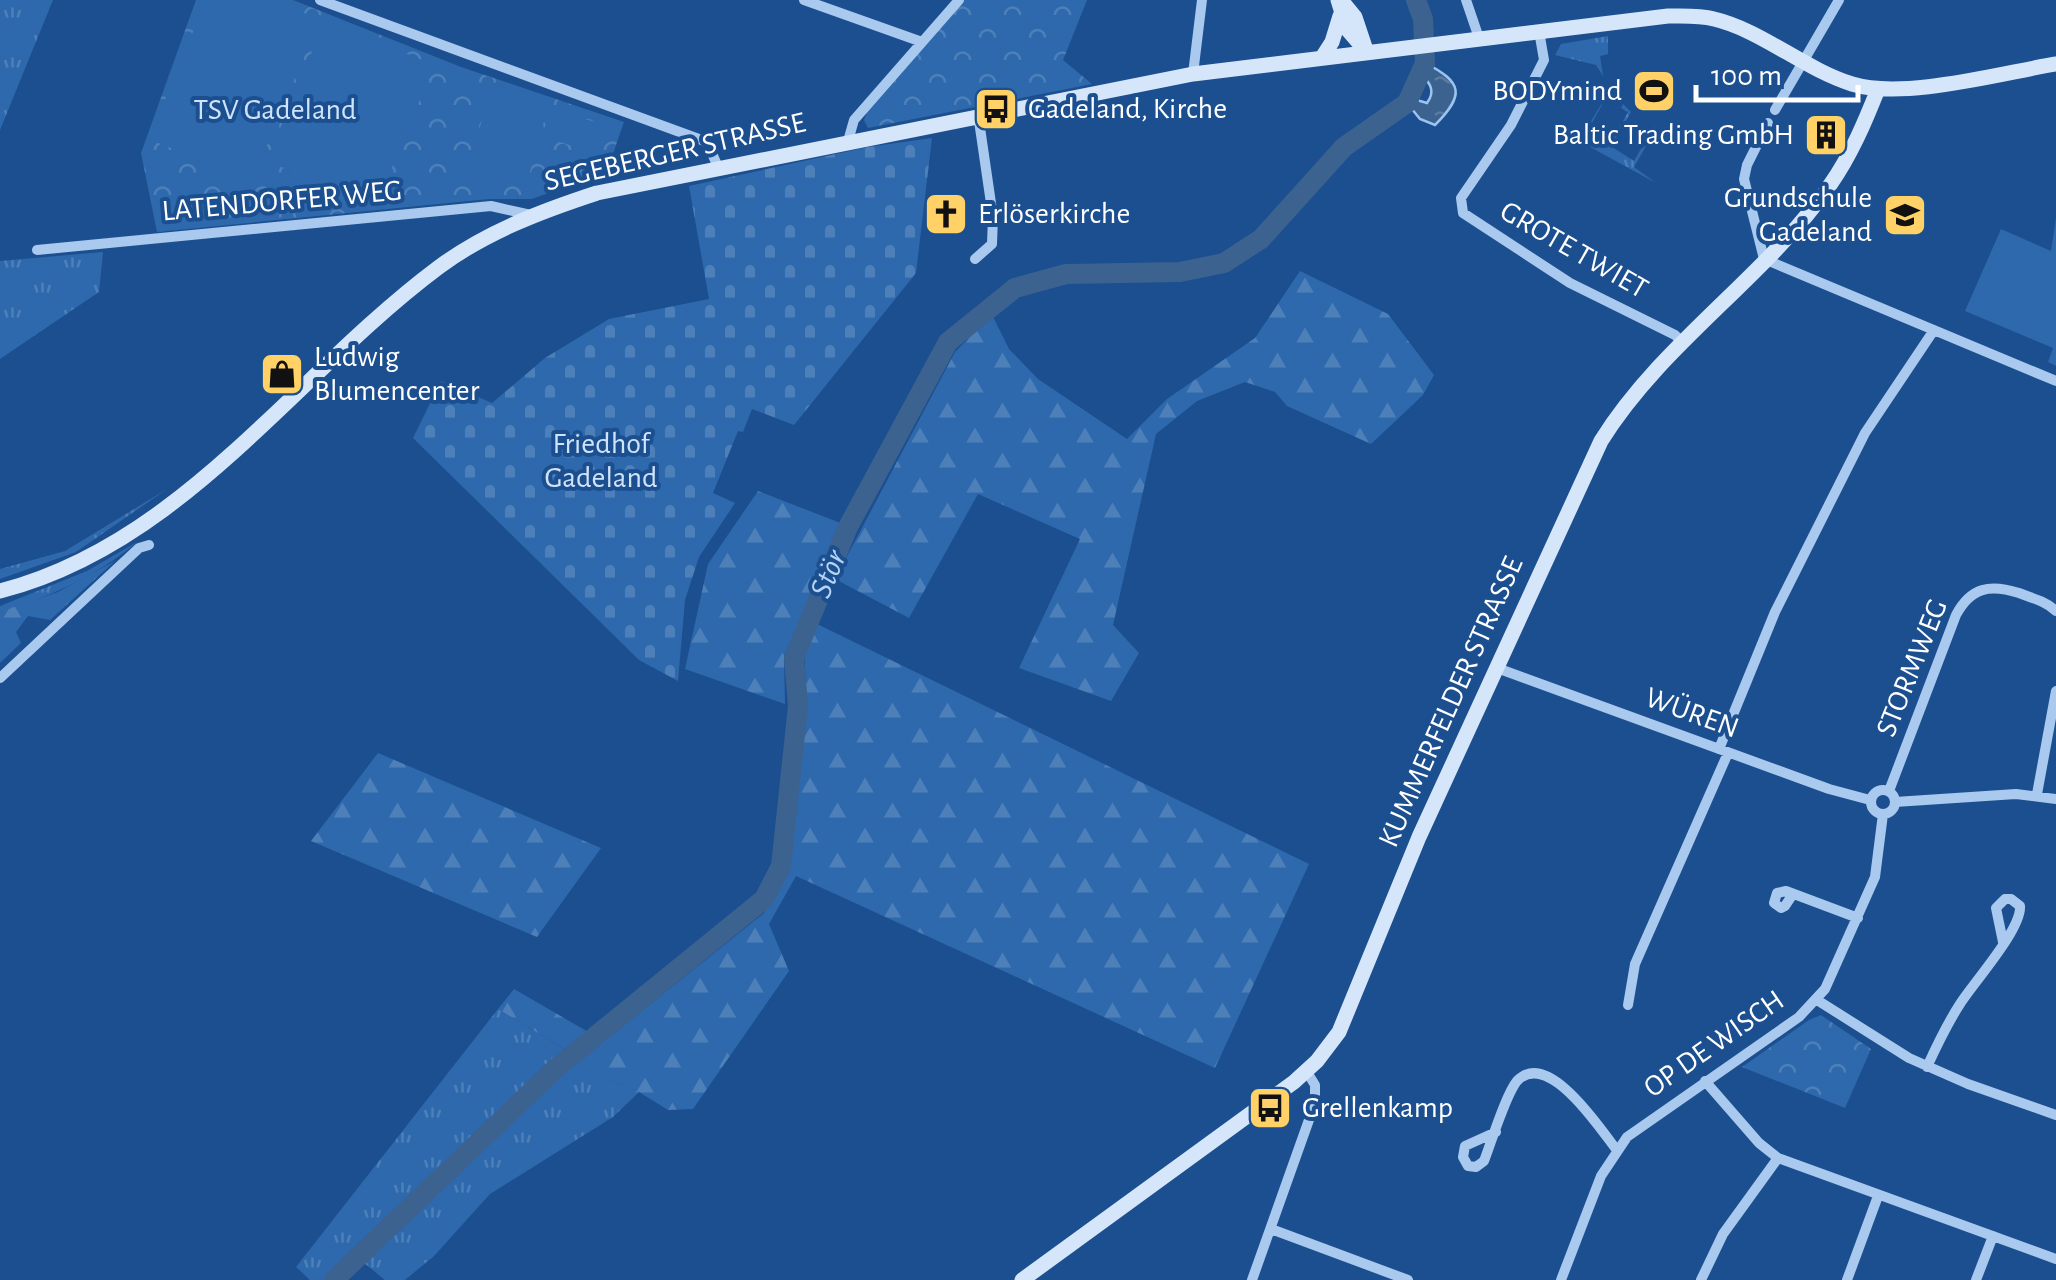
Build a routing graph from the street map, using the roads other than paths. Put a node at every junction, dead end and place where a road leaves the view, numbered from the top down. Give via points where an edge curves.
1 (320, 0) edge
2 (804, 0) edge
3 (959, 0) edge
4 (1202, 0) edge
5 (1466, 0) edge
6 (1838, 0) edge
7 (1340, 5) edge
8 (1539, 31) junction
9 (1479, 38) junction
10 (922, 42) junction
11 (1366, 51) junction
12 (1322, 56) junction
13 (1801, 61) junction
14 (2056, 64) edge
15 (1193, 74) junction
16 (1878, 89) junction
17 (1775, 110) dead end
18 (978, 114) junction
19 (1768, 123) dead end
20 (848, 141) junction
21 (718, 167) junction
22 (530, 215) junction
23 (37, 250) dead end
24 (975, 259) dead end
25 (1764, 259) junction
26 (1934, 330) junction
27 (1683, 343) junction
28 (2056, 381) edge
29 (149, 545) dead end
30 (0, 591) edge
31 (2056, 611) edge
32 (1496, 668) junction
33 (0, 678) edge
34 (2056, 690) edge
35 (1724, 751) junction
36 (2037, 794) junction
37 (1892, 796) junction
38 (2056, 798) edge
39 (1870, 800) junction
40 (1882, 814) junction
41 (1793, 894) dead end
42 (1858, 918) junction
43 (2003, 942) dead end
44 (1817, 1000) junction
45 (1628, 1005) dead end
46 (1927, 1067) junction
47 (1306, 1072) junction
48 (1705, 1081) junction
49 (2056, 1115) edge
50 (1496, 1132) dead end
51 (1616, 1149) junction
52 (1778, 1158) junction
53 (1878, 1196) junction
54 (1271, 1229) junction
55 (1993, 1236) junction
56 (2056, 1259) edge
57 (1022, 1280) edge
58 (1252, 1280) edge
59 (1408, 1280) edge
60 (1562, 1280) edge
61 (1701, 1280) edge
62 (1847, 1280) edge
63 (1976, 1280) edge

1 - 21 street via 707,142
2 - 10 street
3 - 10 street
4 - 15 street
5 - 9 street
6 - 13 street
7 - 11 main road
7 - 12 main road
8 - 9 main road, SEGEBERGER STRASSE
8 - 13 main road, SEGEBERGER STRASSE via 1694,16 1726,23
8 - 27 street, GROTE TWIET via 1544,60 1511,125 1461,198 1463,213 1570,283
9 - 11 main road, SEGEBERGER STRASSE
10 - 20 street via 854,120
11 - 12 main road, SEGEBERGER STRASSE
12 - 15 main road, SEGEBERGER STRASSE
13 - 16 main road, SEGEBERGER STRASSE
13 - 17 street
14 - 16 main road, SEGEBERGER STRASSE
15 - 18 main road, SEGEBERGER STRASSE
16 - 25 main road, KUMMERFELDER STRASSE via 1831,184
18 - 20 main road, SEGEBERGER STRASSE
18 - 24 street via 992,244
19 - 25 street via 1744,179
20 - 21 main road, SEGEBERGER STRASSE
21 - 22 main road, SEGEBERGER STRASSE
22 - 23 street, LATENDORFER WEG via 491,206
22 - 30 main road, SEGEBERGER STRASSE via 442,265 388,308 212,471 141,525 63,568
25 - 26 street
25 - 27 main road, KUMMERFELDER STRASSE
26 - 28 street
26 - 35 street via 1865,432 1775,612
27 - 32 main road, KUMMERFELDER STRASSE via 1601,442
29 - 33 street
31 - 37 street, STORMWEG via 2002,588 1968,596
32 - 35 street, WÜREN
32 - 47 main road, KUMMERFELDER STRASSE via 1339,1032
34 - 36 street
35 - 39 street, WÜREN
35 - 45 street via 1635,964
36 - 37 street
36 - 38 street
37 - 39 street via 1877,791
37 - 40 street via 1892,810
39 - 40 street
40 - 42 street, OP DE WISCH via 1878,865
41 - 42 street
42 - 44 street, OP DE WISCH
43 - 46 street
44 - 46 street
44 - 48 street, OP DE WISCH
46 - 49 street
47 - 54 street via 1315,1103
47 - 57 main road, KUMMERFELDER STRASSE
48 - 51 street, OP DE WISCH
48 - 52 street
50 - 51 street via 1517,1081 1532,1075 1574,1094
51 - 60 street, OP DE WISCH
52 - 53 street
52 - 61 street via 1722,1234
53 - 55 street
53 - 62 street
54 - 58 street
54 - 59 street
55 - 56 street
55 - 63 street

